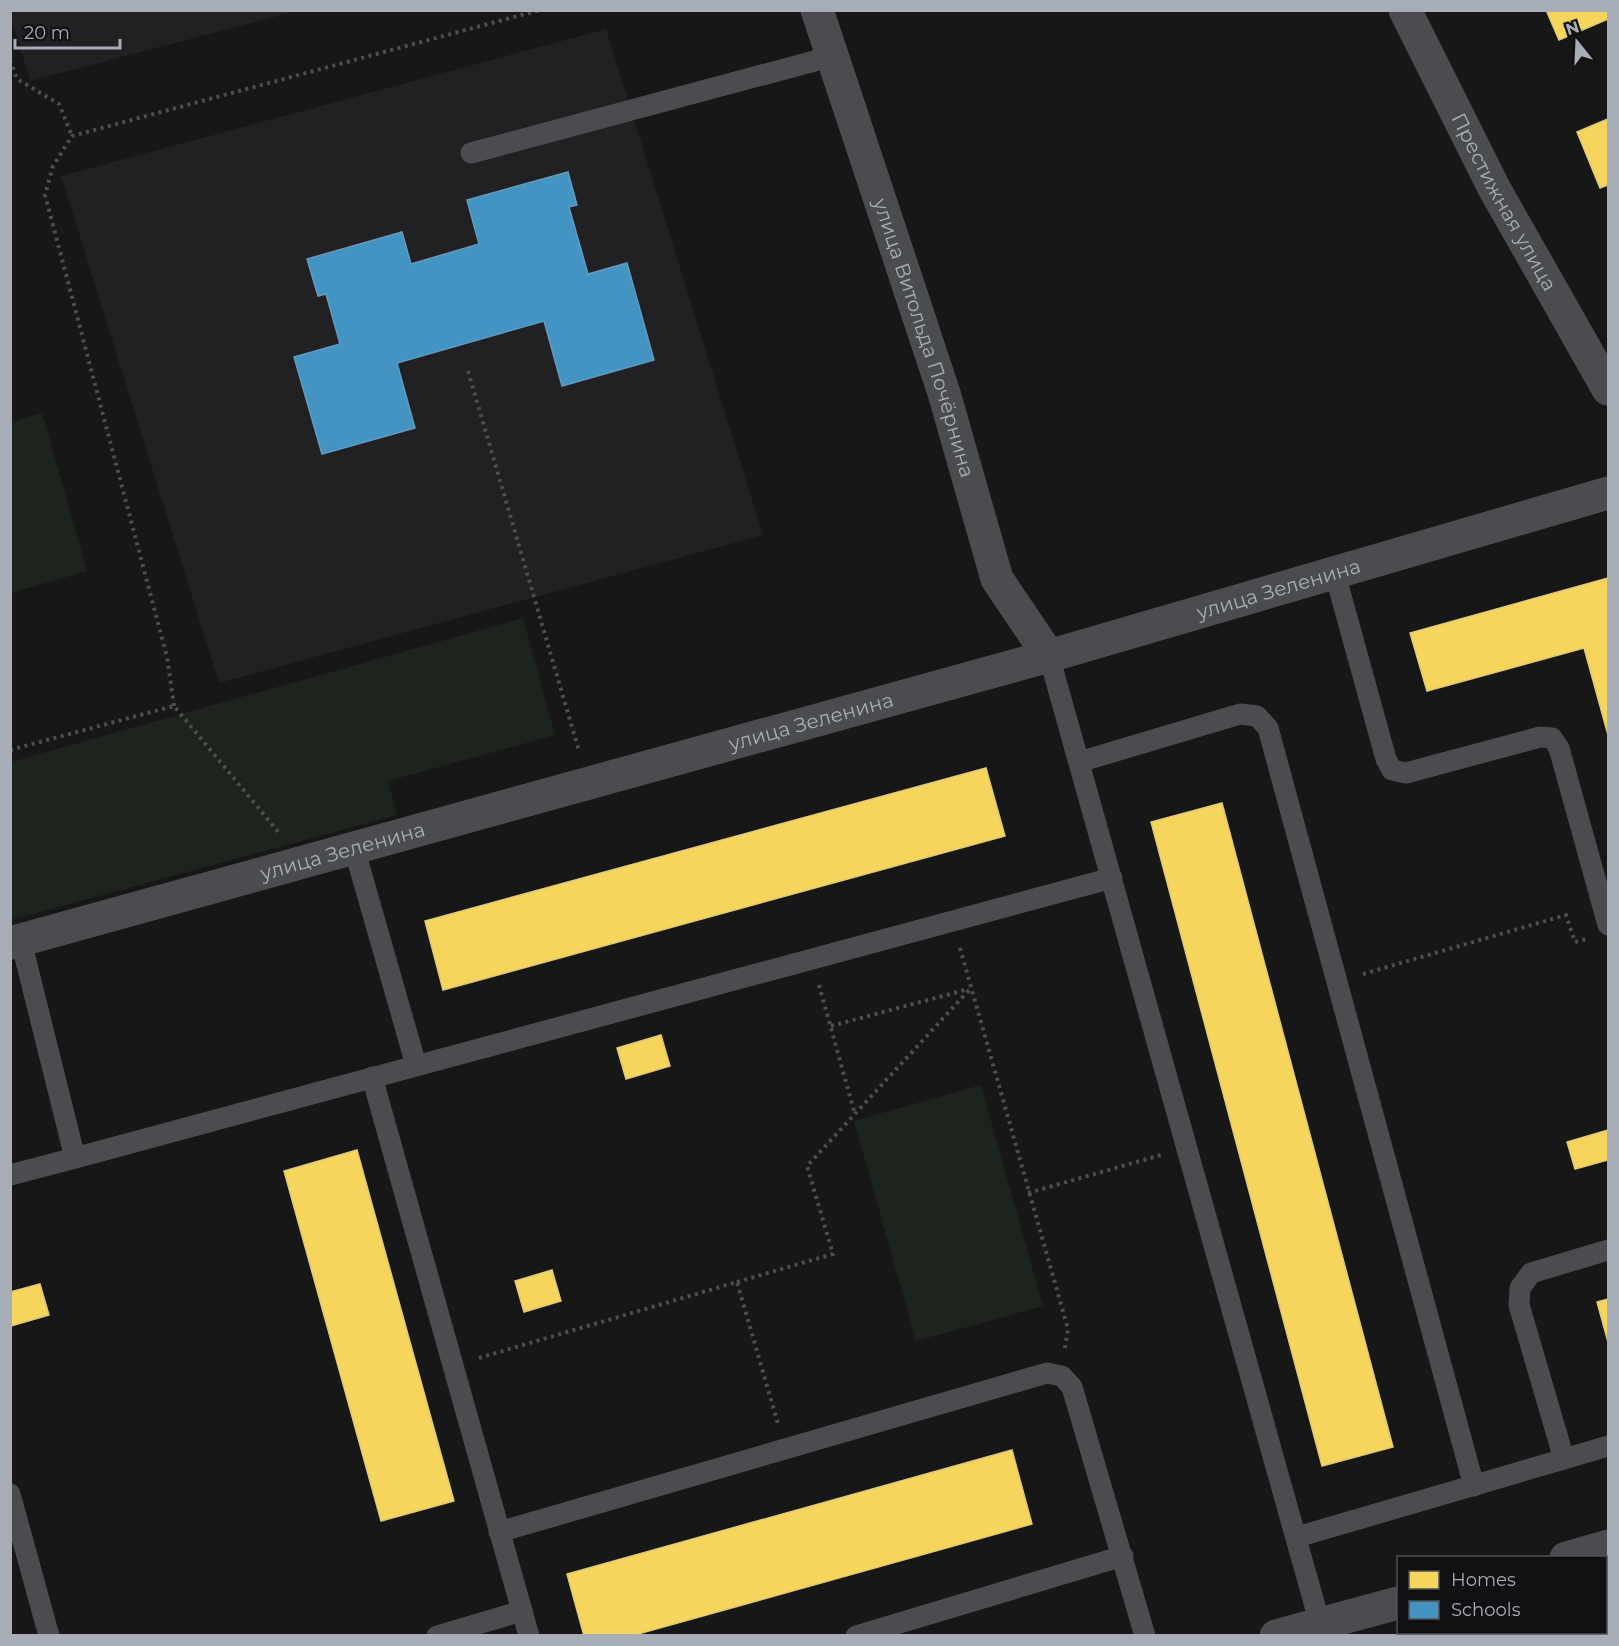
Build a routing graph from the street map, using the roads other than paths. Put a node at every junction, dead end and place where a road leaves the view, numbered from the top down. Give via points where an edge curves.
1 (817, 10) edge
2 (1406, 10) edge
3 (833, 56) junction
4 (471, 153) dead end
5 (1608, 389) edge
6 (1608, 493) edge
7 (1335, 574) junction
8 (1049, 656) junction
9 (1079, 762) junction
10 (354, 848) junction
11 (1112, 878) junction
12 (1603, 930) edge
13 (16, 942) edge
14 (416, 1065) junction
15 (372, 1077) junction
16 (75, 1158) junction
17 (10, 1175) edge
18 (1608, 1250) edge
19 (1608, 1446) edge
20 (1564, 1459) junction
21 (1474, 1486) junction
22 (10, 1494) edge
23 (499, 1532) junction
24 (1297, 1537) junction
25 (1608, 1546) edge
26 (1123, 1556) junction
27 (1570, 1556) edge
28 (1397, 1602) edge
29 (522, 1611) junction
30 (1320, 1624) junction
31 (49, 1635) edge
32 (437, 1635) edge
33 (529, 1635) edge
34 (856, 1635) edge
35 (1145, 1635) edge
36 (1276, 1635) edge

1 - 3 street, улица Витольда Почёрнина
2 - 5 street, Престижная улица via 1494,188
3 - 4 lane
3 - 8 street, улица Витольда Почёрнина via 944,393 997,579
6 - 7 street, улица Зеленина
7 - 8 street, улица Зеленина
7 - 12 lane via 1392,770 1406,773 1540,737 1552,738 1559,748
8 - 9 lane
8 - 10 street, улица Зеленина
9 - 11 lane
9 - 21 lane via 1240,714 1257,716 1268,728
10 - 13 street, улица Зеленина
10 - 14 lane
11 - 14 lane
11 - 24 lane
13 - 16 lane
14 - 15 lane
15 - 16 lane
15 - 23 lane
16 - 17 lane
18 - 20 lane via 1531,1273 1520,1288 1520,1305
19 - 20 lane
20 - 21 lane
21 - 24 lane
22 - 31 lane
23 - 26 lane via 1047,1373 1062,1376 1072,1388
23 - 29 lane
24 - 30 lane
25 - 27 street
26 - 34 lane
26 - 35 lane
28 - 30 street
29 - 32 lane
29 - 33 lane
30 - 36 street

